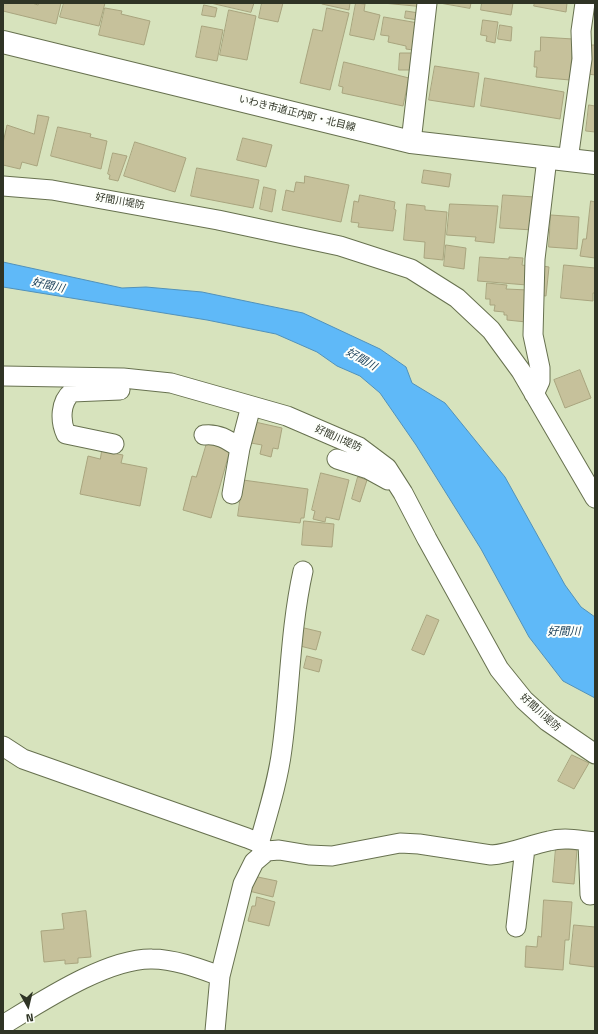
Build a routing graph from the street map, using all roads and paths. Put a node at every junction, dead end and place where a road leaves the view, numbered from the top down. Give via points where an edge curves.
1 (427, 3) edge
2 (585, 3) edge
3 (3, 42) edge
4 (412, 142) junction
5 (557, 159) junction
6 (595, 163) edge
7 (3, 186) edge
8 (3, 376) edge
9 (154, 381) junction
10 (534, 394) junction
11 (251, 406) junction
12 (204, 435) dead end
13 (114, 444) dead end
14 (240, 448) junction
15 (337, 459) dead end
16 (400, 489) junction
17 (232, 494) dead end
18 (595, 498) edge
19 (303, 571) dead end
20 (3, 746) edge
21 (595, 754) edge
22 (592, 842) edge
23 (263, 847) junction
24 (525, 848) junction
25 (590, 895) dead end
26 (516, 927) dead end
27 (220, 976) junction
28 (3, 1025) edge
29 (215, 1031) edge

1 - 4 street
2 - 5 street via 581,31 582,59
3 - 4 street, いわき市道正内町・北目線
4 - 5 street, いわき市道正内町・北目線
5 - 6 street, いわき市道正内町・北目線
5 - 10 street via 535,259 532,335 540,368 540,381
7 - 10 street, 好間川堤防 via 52,190 218,220 340,246 411,269 457,298 491,330 521,371
8 - 9 street, 好間川堤防
9 - 11 street, 好間川堤防 via 171,383
9 - 13 street via 144,388 72,392 67,396 63,403 63,426 66,434
10 - 18 street, 好間川堤防
11 - 14 street
11 - 16 street, 好間川堤防 via 287,416 359,447 387,468
12 - 14 street via 213,434
14 - 17 street
15 - 16 street via 368,469
16 - 21 street, 好間川堤防 via 500,669 524,700 547,721
19 - 23 street via 296,610 281,758
20 - 23 street via 23,760
22 - 24 street via 550,840
22 - 25 street
23 - 24 street via 332,856 400,843 491,855 502,855
23 - 27 street via 243,884
24 - 26 street
27 - 28 street via 167,961 136,959 79,982
27 - 29 street

